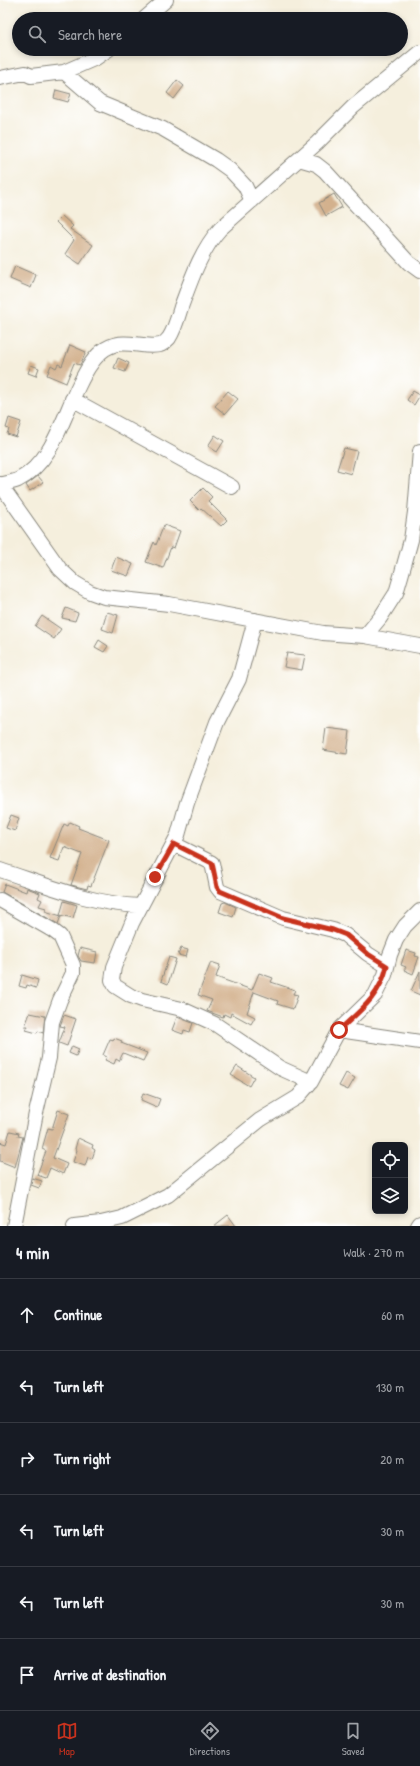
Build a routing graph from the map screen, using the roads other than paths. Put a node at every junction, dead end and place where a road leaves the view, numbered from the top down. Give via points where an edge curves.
1 (166, 0) edge
2 (152, 12) edge
3 (420, 52) edge
4 (99, 56) edge
5 (64, 72) junction
6 (1, 77) edge
7 (299, 159) junction
8 (252, 201) junction
9 (420, 271) edge
10 (72, 399) junction
11 (420, 451) edge
12 (0, 485) edge
13 (232, 487) dead end
14 (255, 620) junction
15 (365, 636) junction
16 (420, 646) edge
17 (174, 844) junction
18 (0, 870) edge
19 (0, 900) edge
20 (140, 906) junction
21 (420, 911) edge
22 (387, 966) junction
23 (339, 1030) junction
24 (420, 1042) edge
25 (311, 1082) junction
26 (125, 1222) edge
27 (420, 1223) edge
28 (14, 1226) edge
29 (74, 1226) edge
30 (418, 1226) edge

1 - 2 street
3 - 7 street via 353,107
4 - 5 street
5 - 6 street via 31,76 25,73
5 - 8 street via 100,103 163,129 216,160 230,170 244,186
7 - 8 street
7 - 9 street via 316,164 325,171
8 - 10 street via 211,240 191,279 174,328 164,343 118,344 102,352 88,366
10 - 12 street via 51,447 32,470 18,480
10 - 13 street
11 - 15 street via 416,512 396,593
12 - 14 street via 60,569 75,584 90,592 104,597 169,604
14 - 15 street via 288,628
14 - 17 street via 239,679 217,722
15 - 16 street
17 - 20 street
17 - 22 street via 212,863 220,891 283,918 346,935
18 - 20 street via 70,894 111,904
19 - 28 street via 60,936 73,965 73,973 52,1022 50,1058 36,1113
20 - 25 street via 114,967 112,980 115,986 142,1000 182,1009 215,1024 280,1068
21 - 22 street via 396,940
22 - 23 street via 375,995
23 - 24 street
23 - 25 street
25 - 26 street via 298,1097 260,1120 168,1195
26 - 29 street
27 - 30 street

